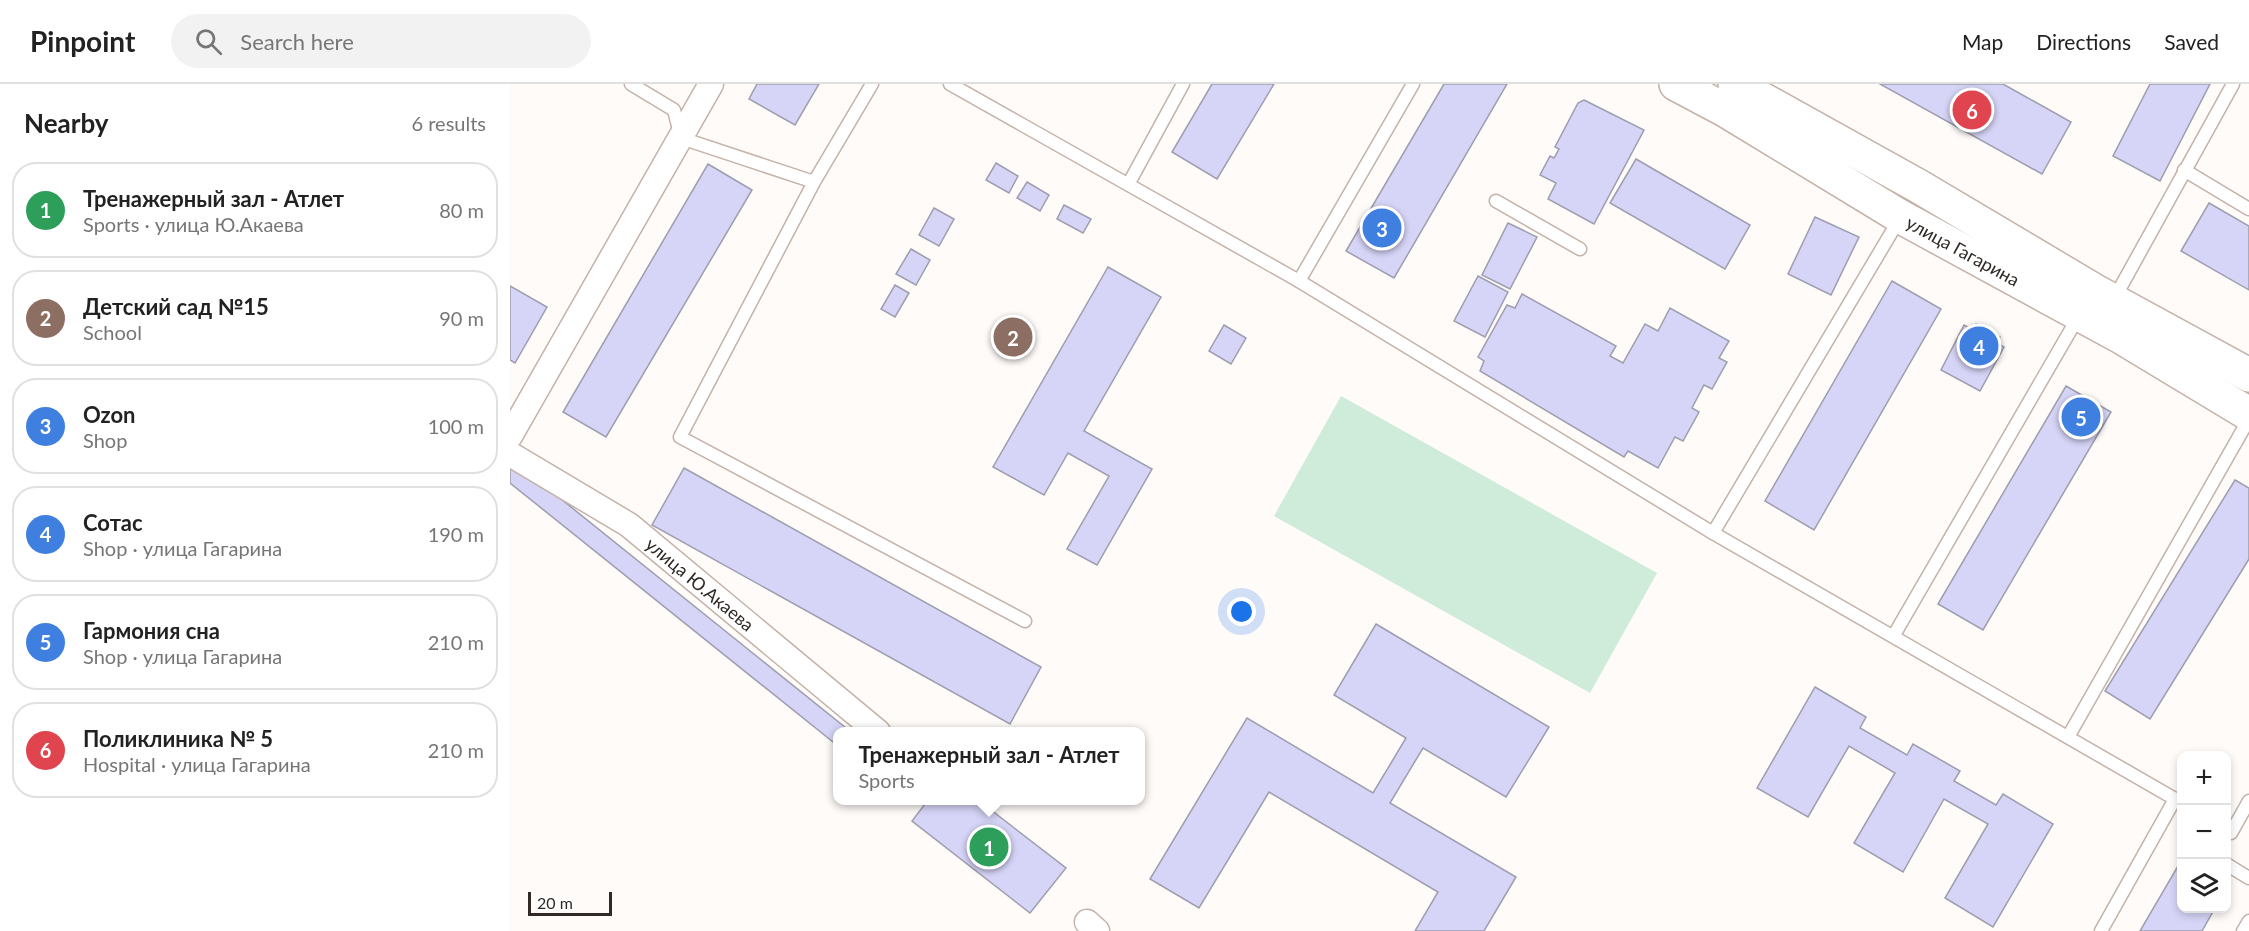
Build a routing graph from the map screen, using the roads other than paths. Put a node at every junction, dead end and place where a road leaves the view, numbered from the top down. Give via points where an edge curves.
1 (631, 84) edge
2 (711, 84) edge
3 (872, 84) edge
4 (1183, 84) edge
5 (1413, 84) edge
6 (1676, 84) edge
7 (2233, 84) edge
8 (1739, 85) edge
9 (958, 86) edge
10 (681, 138) junction
11 (2184, 170) junction
12 (814, 182) junction
13 (1129, 183) junction
14 (1496, 201) dead end
15 (2249, 208) edge
16 (1901, 217) junction
17 (1580, 249) dead end
18 (1299, 281) junction
19 (2114, 299) junction
20 (2080, 313) junction
21 (2249, 375) edge
22 (2249, 414) edge
23 (2249, 419) edge
24 (510, 436) edge
25 (510, 454) edge
26 (1713, 533) junction
27 (1025, 621) dead end
28 (1894, 635) junction
29 (872, 727) edge
30 (2068, 737) junction
31 (2177, 800) edge
32 (2249, 801) edge
33 (2177, 803) edge
34 (2231, 831) edge
35 (2231, 867) edge
36 (2249, 878) edge
37 (2249, 921) edge
38 (2101, 931) edge
39 (2243, 931) edge

1 - 10 lane via 674,110
2 - 10 street
3 - 12 lane
4 - 13 lane
5 - 18 lane
6 - 16 main road, улица Гагарина
7 - 11 lane
8 - 19 main road, улица Гагарина
9 - 13 lane
10 - 12 lane
10 - 24 street
11 - 15 lane
11 - 19 lane
12 - 27 lane via 680,437
13 - 18 lane
14 - 17 lane
16 - 20 main road, улица Гагарина
16 - 26 lane
18 - 26 lane
19 - 21 main road, улица Гагарина
20 - 22 main road, улица Гагарина
20 - 28 lane
23 - 30 lane
25 - 29 street, улица Ю.Акаева via 629,525
26 - 28 lane
28 - 30 lane
30 - 31 lane
32 - 34 lane
33 - 38 lane
35 - 36 lane
37 - 39 lane

